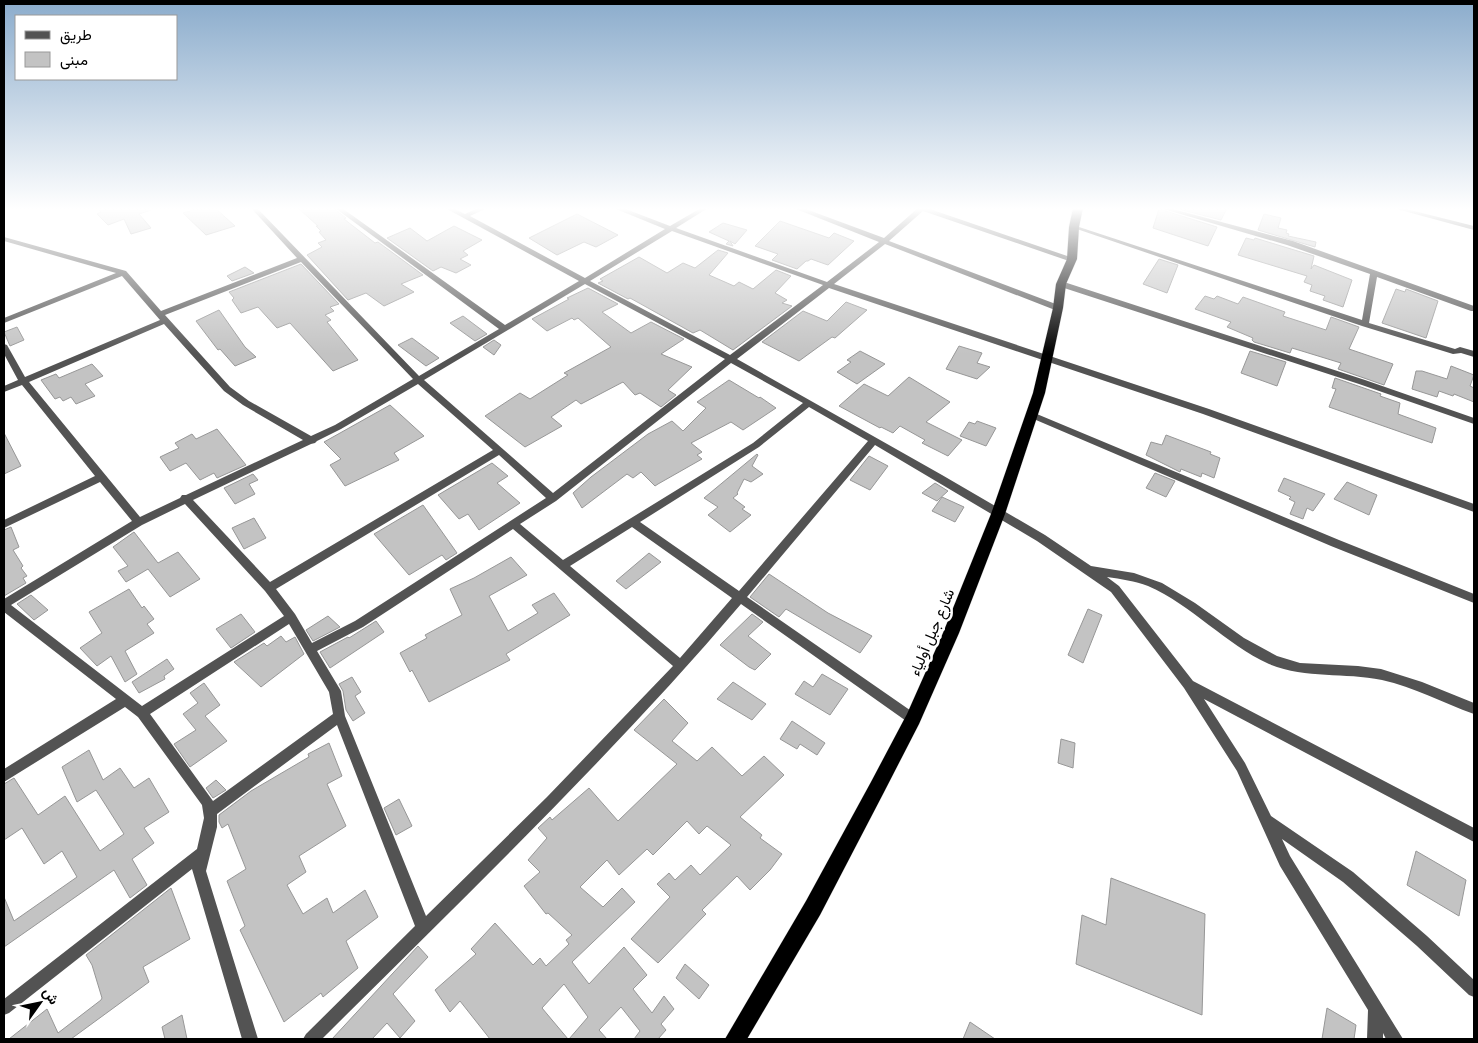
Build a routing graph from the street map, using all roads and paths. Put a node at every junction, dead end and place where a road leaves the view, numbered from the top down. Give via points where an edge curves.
1 (65, 257) edge
2 (299, 257) edge
3 (405, 257) edge
4 (541, 257) edge
5 (625, 257) edge
6 (749, 257) edge
7 (865, 257) edge
8 (928, 257) edge
9 (1068, 257) edge
10 (1163, 257) edge
11 (1330, 257) edge
12 (1072, 258) joint
13 (301, 259) junction
14 (1374, 272) junction
15 (122, 273) junction
16 (586, 281) junction
17 (1061, 284) junction
18 (828, 285) junction
19 (1058, 308) junction
20 (1474, 309) edge
21 (163, 317) junction
22 (4, 321) edge
23 (1365, 324) junction
24 (505, 329) junction
25 (4, 347) edge
26 (1474, 354) edge
27 (1047, 358) junction
28 (731, 359) junction
29 (23, 380) junction
30 (419, 380) junction
31 (4, 388) edge
32 (809, 403) junction
33 (1032, 415) junction
34 (1474, 421) edge
35 (312, 440) junction
36 (873, 441) junction
37 (499, 451) junction
38 (102, 477) junction
39 (185, 498) junction
40 (553, 498) junction
41 (1474, 508) edge
42 (998, 514) junction
43 (138, 522) junction
44 (632, 522) junction
45 (4, 524) edge
46 (513, 524) junction
47 (562, 566) junction
48 (1086, 569) junction
49 (269, 588) junction
50 (739, 596) junction
51 (1474, 599) edge
52 (4, 605) edge
53 (291, 617) junction
54 (311, 649) junction
55 (680, 666) junction
56 (1188, 684) junction
57 (125, 700) junction
58 (1474, 709) edge
59 (142, 713) junction
60 (339, 716) junction
61 (913, 719) junction
62 (4, 776) edge
63 (212, 810) junction
64 (1266, 820) junction
65 (1474, 835) edge
66 (201, 854) junction
67 (423, 927) junction
68 (1474, 990) edge
69 (4, 1008) edge
70 (1375, 1008) junction
71 (250, 1039) edge
72 (311, 1039) edge
73 (735, 1039) edge
74 (1374, 1039) edge
75 (1395, 1039) edge

1 - 15 street
2 - 13 street
3 - 24 street
4 - 16 street
5 - 16 street
6 - 18 street
7 - 18 street
8 - 19 street
9 - 12 street
10 - 23 street
11 - 14 street
12 - 17 highway, شارع جبل أولياء
13 - 21 street
13 - 30 street
14 - 20 street
14 - 23 street
15 - 21 street
15 - 22 street
16 - 24 street
16 - 28 street
17 - 19 highway, شارع جبل أولياء
17 - 34 street
18 - 27 street
18 - 28 street
19 - 27 highway, شارع جبل أولياء
21 - 29 street
21 - 35 street via 227,389
23 - 26 street via 1456,352
24 - 30 street
25 - 29 street
27 - 33 highway, شارع جبل أولياء
27 - 41 street
28 - 32 street
28 - 40 street
29 - 31 street
29 - 38 street
30 - 35 street
30 - 37 street
32 - 36 street
32 - 44 street via 756,445
33 - 42 highway, شارع جبل أولياء
33 - 51 street
35 - 39 street
36 - 42 street
36 - 50 street
37 - 40 street
37 - 49 street
38 - 43 street
38 - 45 street
39 - 43 street
39 - 49 street
40 - 46 street
42 - 48 street
42 - 61 highway, شارع جبل أولياء
43 - 52 street
44 - 47 street
44 - 50 street
46 - 47 street
46 - 54 street via 359,624
47 - 55 street
48 - 56 street via 1115,590
48 - 58 street via 1126,576 1157,586 1260,653 1291,666 1367,672 1405,680
49 - 53 street
50 - 55 street
50 - 61 street
52 - 57 street
53 - 54 street
53 - 59 street
54 - 60 street via 335,691
55 - 67 street via 552,801
56 - 64 street via 1241,767
56 - 65 street
57 - 59 street
57 - 62 street
59 - 63 street
60 - 63 street
60 - 67 street
61 - 73 highway, شارع جبل أولياء via 813,908
63 - 66 street via 211,826
64 - 68 street via 1348,877
64 - 70 street via 1285,861
66 - 69 street
66 - 71 street via 199,871
67 - 72 street
70 - 74 street
70 - 75 street

